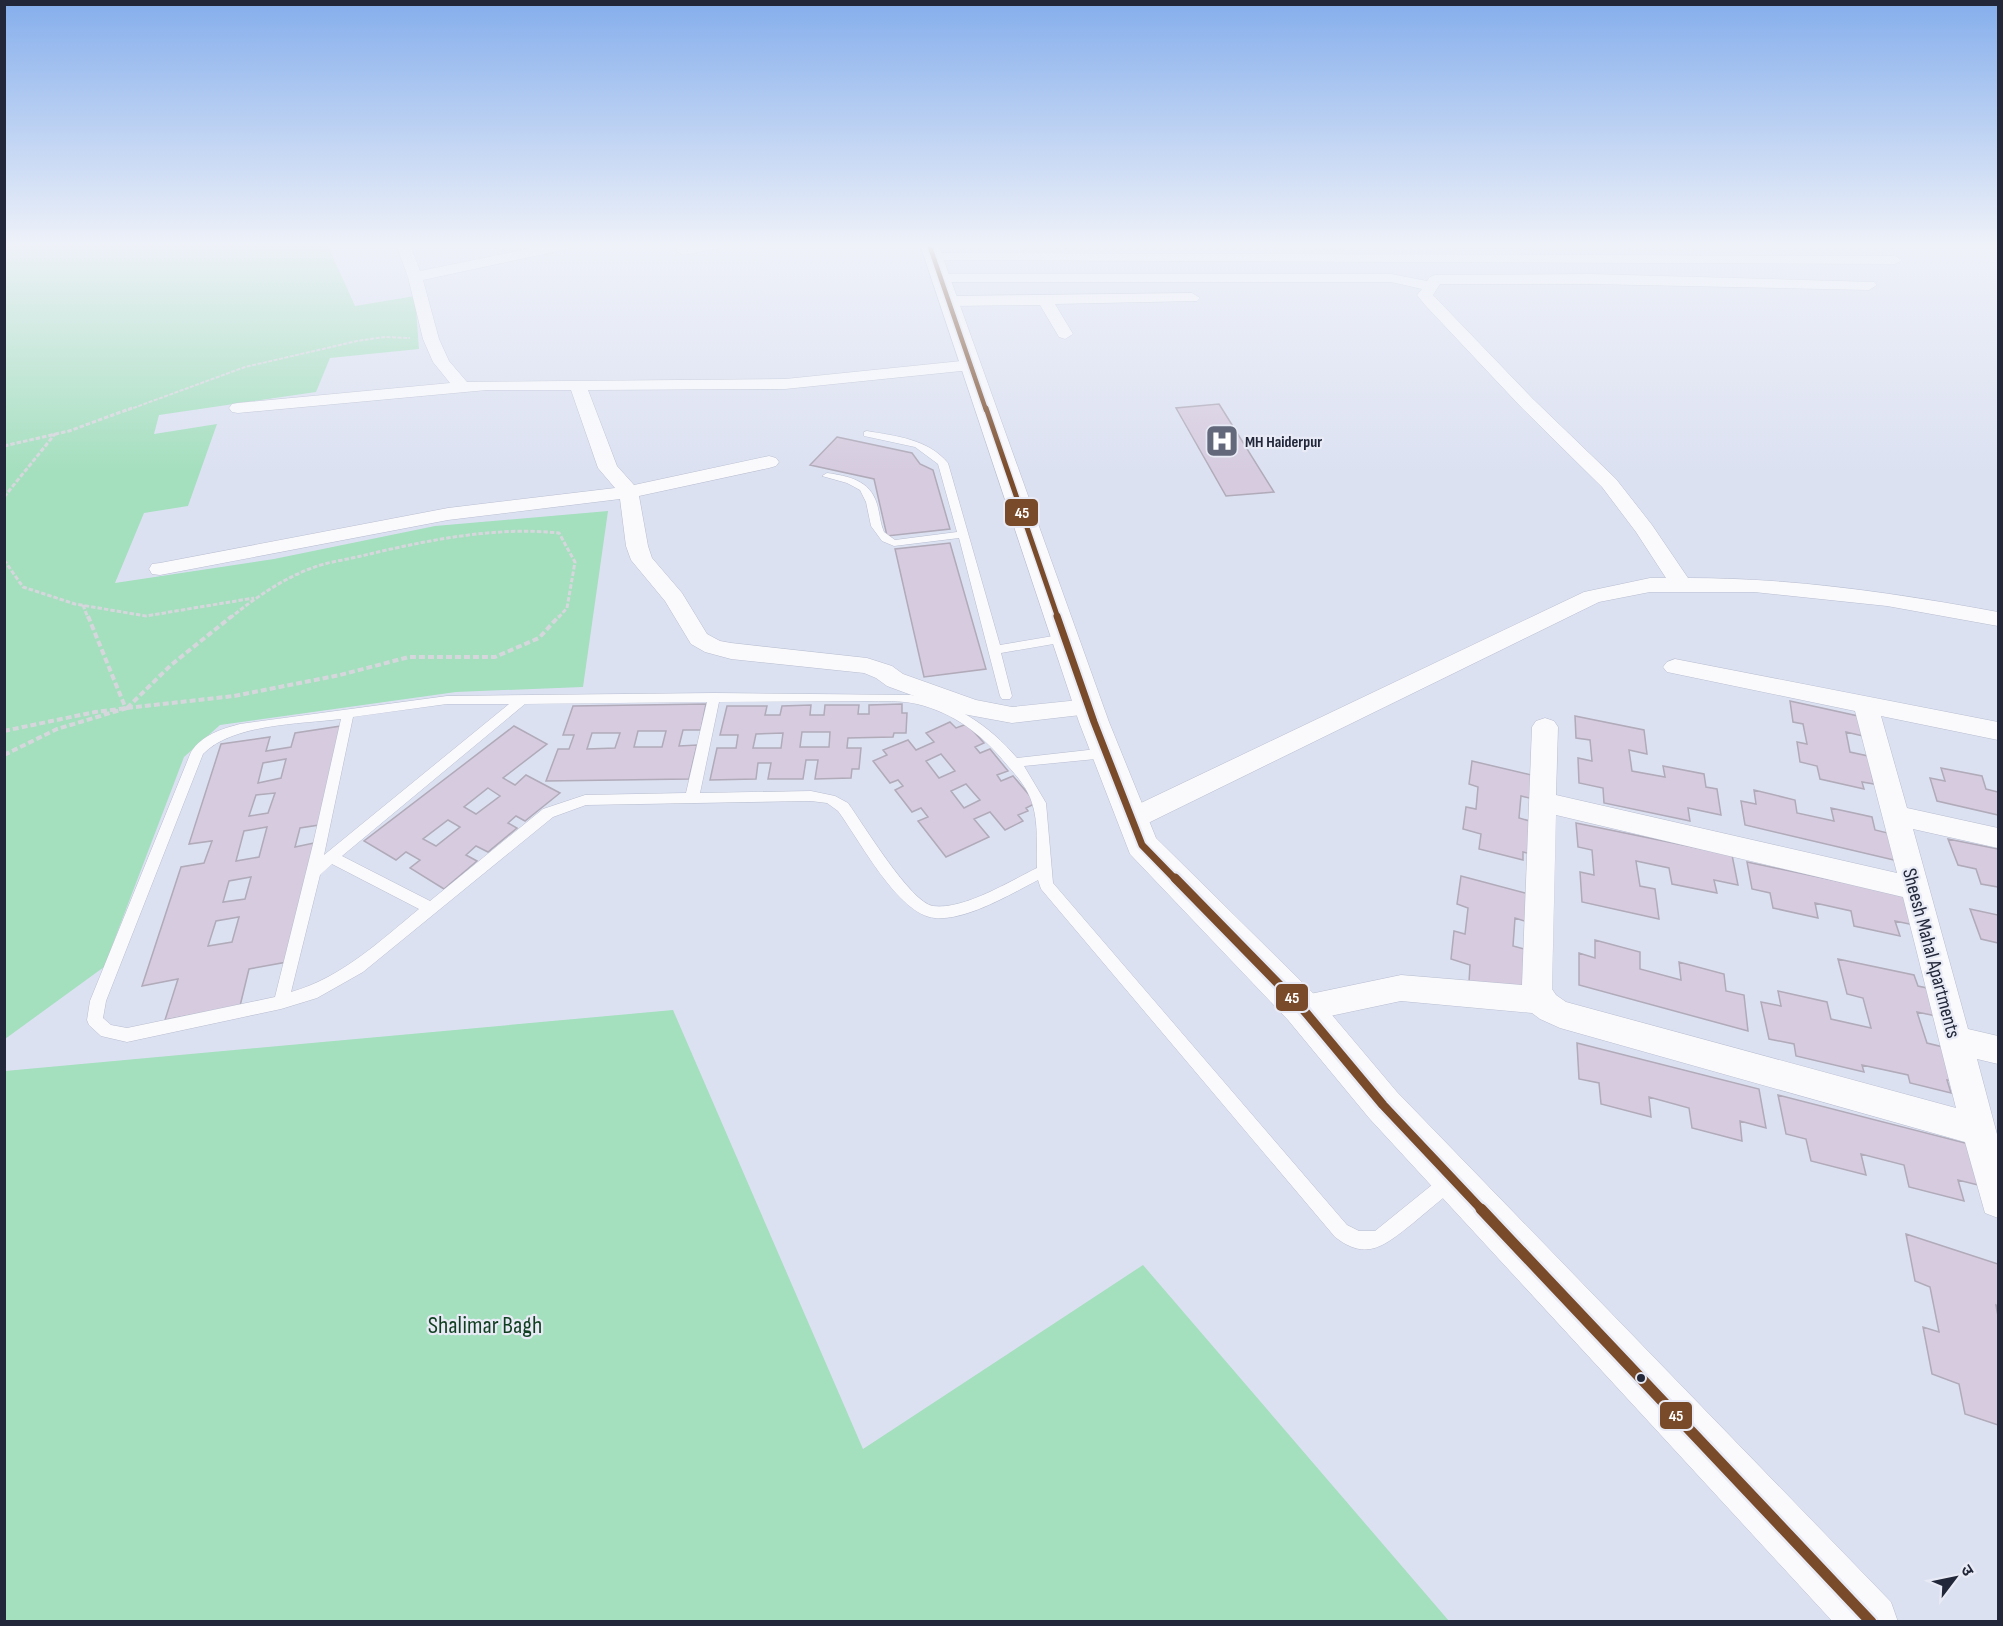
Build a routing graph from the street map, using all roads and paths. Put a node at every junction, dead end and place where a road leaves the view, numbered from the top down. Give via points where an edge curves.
1 (425, 320) edge
2 (955, 320) edge
3 (1056, 320) edge
4 (1448, 320) edge
5 (1065, 334) dead end
6 (411, 338) dead end
7 (971, 365) junction
8 (578, 386) junction
9 (463, 388) junction
10 (238, 408) dead end
11 (56, 434) junction
12 (867, 434) dead end
13 (4, 446) edge
14 (769, 462) dead end
15 (827, 476) dead end
16 (629, 492) junction
17 (4, 497) edge
18 (963, 534) junction
19 (4, 560) edge
20 (160, 568) dead end
21 (1681, 585) junction
22 (255, 598) junction
23 (83, 605) junction
24 (1998, 619) edge
25 (1065, 638) junction
26 (995, 650) junction
27 (1676, 667) dead end
28 (1006, 696) dead end
29 (524, 698) junction
30 (714, 698) junction
31 (1866, 705) junction
32 (1089, 707) junction
33 (126, 709) junction
34 (348, 713) junction
35 (1545, 727) dead end
36 (4, 731) edge
37 (1998, 731) edge
38 (1106, 753) junction
39 (4, 755) edge
40 (1013, 763) junction
41 (692, 797) junction
42 (1543, 802) junction
43 (1895, 816) junction
44 (1132, 819) junction
45 (1998, 838) edge
46 (331, 857) junction
47 (1043, 871) junction
48 (313, 872) junction
49 (1915, 889) junction
50 (429, 907) junction
51 (1540, 1000) junction
52 (281, 1002) junction
53 (1302, 1008) junction
54 (1955, 1040) junction
55 (1998, 1050) edge
56 (1980, 1130) junction
57 (1454, 1179) junction
58 (1998, 1201) edge
59 (1871, 1622) edge

1 - 9 street via 441,362
2 - 7 street
3 - 5 street
4 - 21 street via 1609,483
6 - 11 path via 357,340 244,367
7 - 8 street via 785,384
7 - 25 street
8 - 9 street
8 - 16 street via 608,468
9 - 10 street
11 - 13 path
11 - 17 path
12 - 18 lane via 911,442 936,455 946,470
14 - 16 street
15 - 18 lane via 848,479 863,488 869,495 878,532 885,541
16 - 20 street via 448,514
16 - 32 street via 642,560 674,598 699,639 713,647 867,666 972,708 1012,715
18 - 26 lane
19 - 23 path via 23,587
21 - 24 street via 1755,585 1832,593
21 - 44 street via 1650,585 1592,597
22 - 23 path via 146,616
22 - 33 path via 171,665
22 - 33 path via 312,568 460,537 530,530 559,533 575,562 567,608 539,638 495,657 409,657 234,696
23 - 33 path
25 - 26 lane
25 - 32 street
26 - 28 lane
27 - 31 street
29 - 30 lane
29 - 34 lane via 447,700
29 - 46 lane
30 - 40 lane via 916,700 968,720
30 - 41 lane
31 - 37 street
31 - 43 street, Sheesh Mahal Apartments
32 - 38 street
33 - 36 path
33 - 39 path via 57,729
34 - 48 lane
34 - 52 lane via 240,728 209,739 197,752 98,1001 95,1020 106,1030 127,1035
35 - 42 street
38 - 40 lane
38 - 44 street
40 - 47 lane via 1039,801
41 - 47 lane via 830,799 843,807 908,896 924,910 962,909
41 - 50 lane via 585,800 564,806 548,813
42 - 49 street
42 - 51 street via 1537,989
43 - 45 street
43 - 49 street, Sheesh Mahal Apartments
44 - 53 street via 1142,845
46 - 48 lane
46 - 50 lane
47 - 57 lane via 1046,885 1060,904 1350,1238 1367,1242 1379,1239
48 - 52 lane
49 - 54 street, Sheesh Mahal Apartments
50 - 52 lane via 358,967 312,993
51 - 53 street via 1401,988
51 - 56 street via 1560,1014
53 - 57 street via 1383,1105
54 - 55 street
54 - 56 street, Sheesh Mahal Apartments
56 - 58 street, Sheesh Mahal Apartments
57 - 59 street

